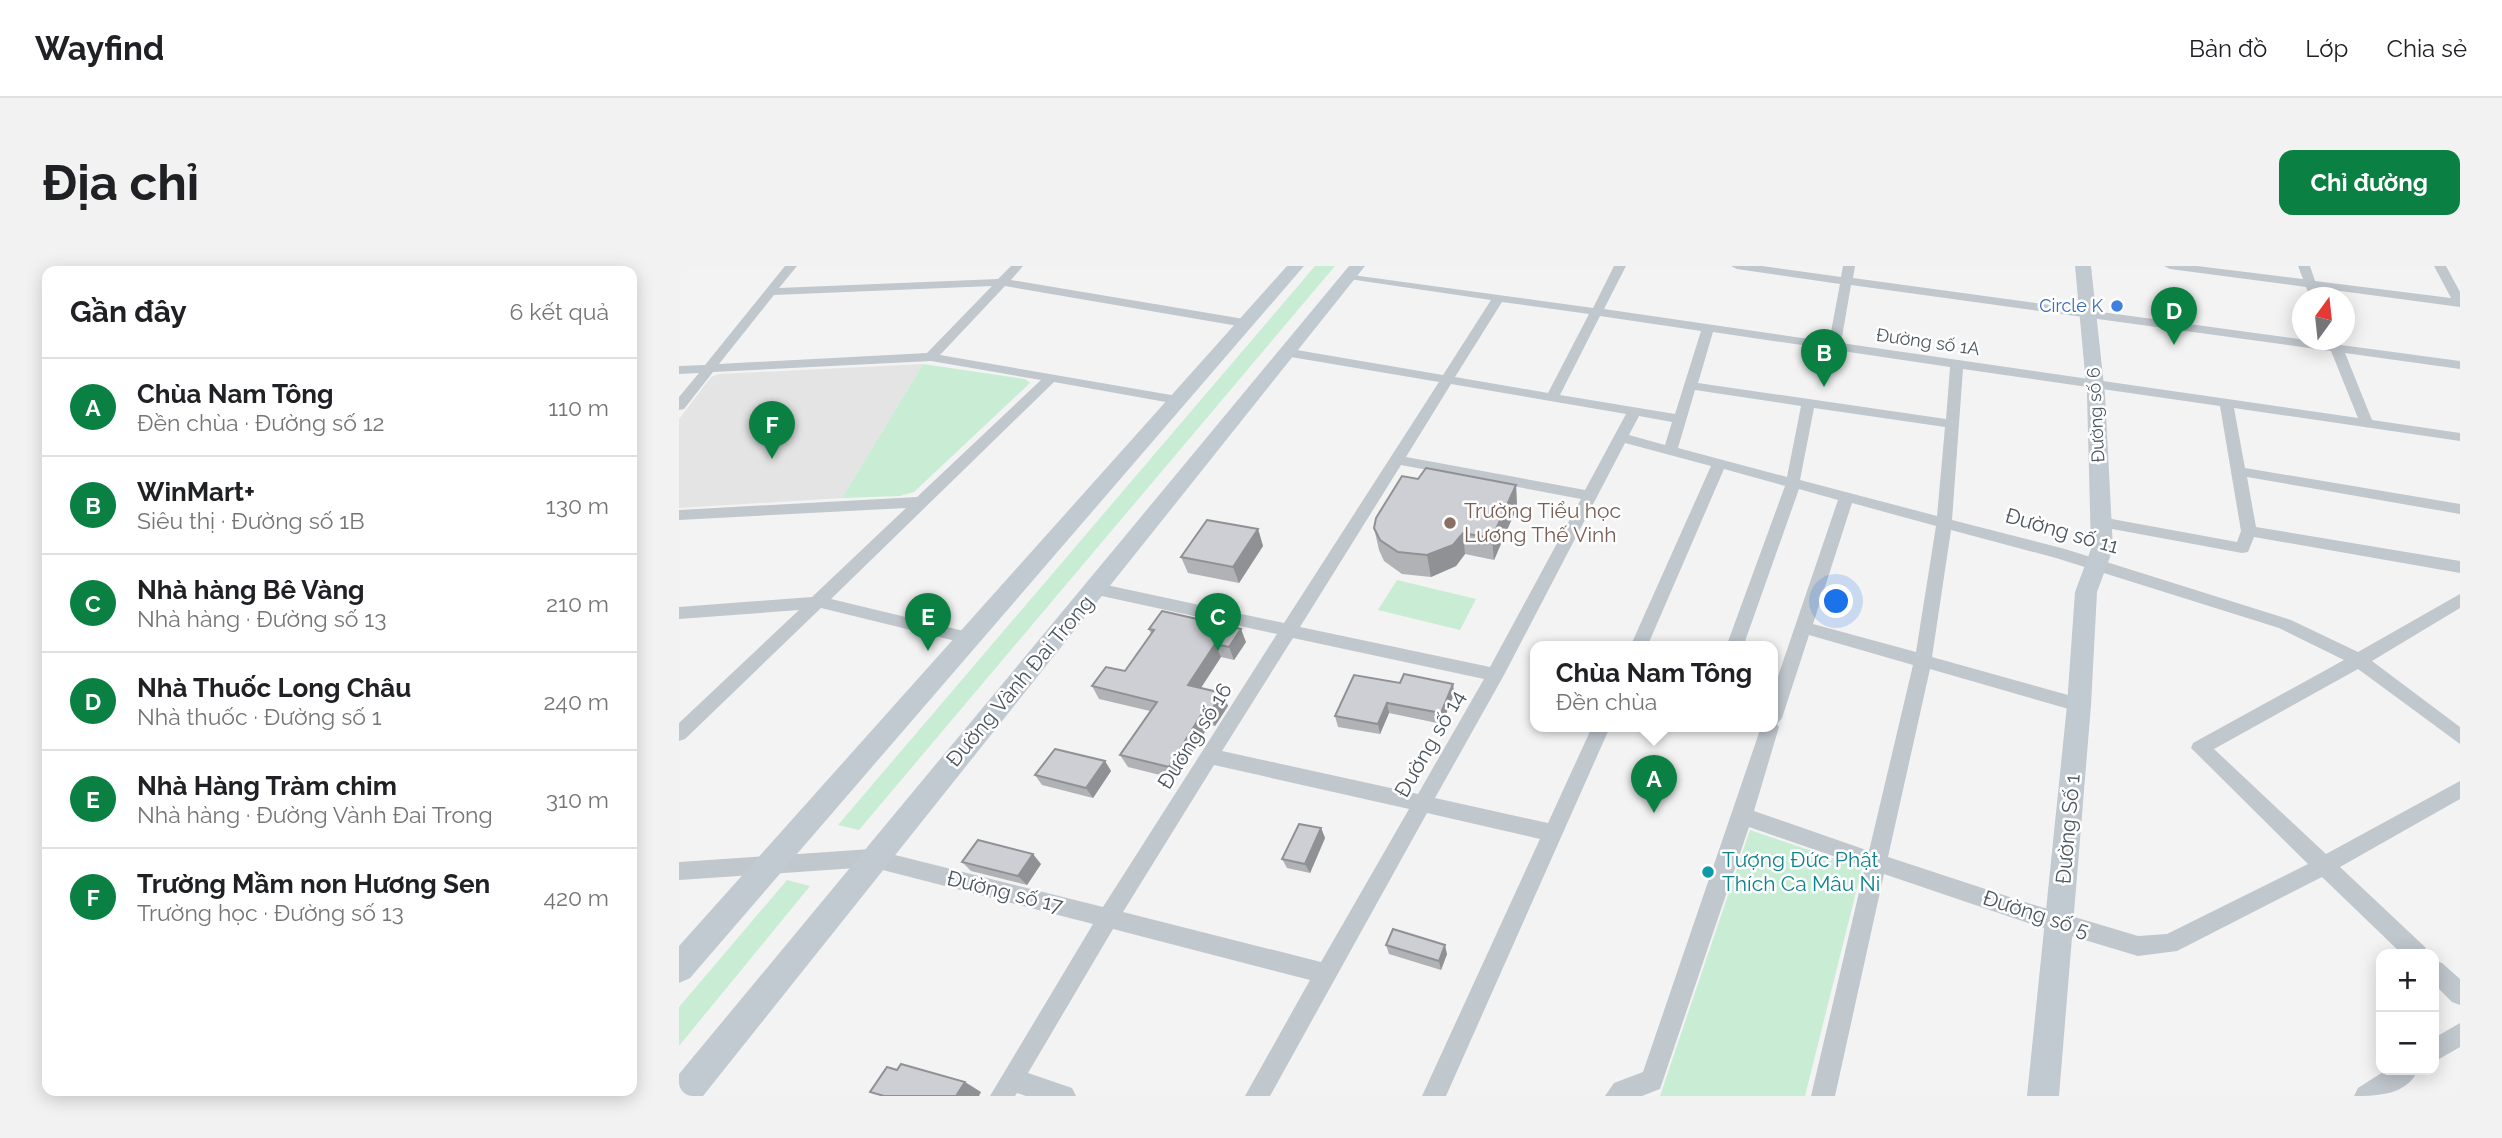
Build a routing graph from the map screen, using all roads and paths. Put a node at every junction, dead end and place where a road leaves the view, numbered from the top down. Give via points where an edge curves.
1 (791, 266) edge
2 (1017, 266) edge
3 (1296, 266) edge
4 (1620, 266) edge
5 (1737, 266) edge
6 (1849, 266) edge
7 (2083, 266) edge
8 (2169, 266) edge
9 (2304, 266) edge
10 (2440, 266) edge
11 (2207, 268) edge
12 (1353, 271) edge
13 (1847, 281) junction
14 (1004, 282) junction
15 (2310, 283) junction
16 (2312, 287) edge
17 (771, 292) junction
18 (1499, 297) junction
19 (2460, 303) edge
20 (1597, 311) junction
21 (2087, 314) junction
22 (1244, 323) junction
23 (1708, 327) junction
24 (2292, 339) edge
25 (1833, 346) junction
26 (2355, 347) edge
27 (2337, 350) edge
28 (1285, 352) junction
29 (931, 357) junction
30 (1957, 364) junction
31 (2460, 365) edge
32 (709, 368) junction
33 (679, 370) edge
34 (1051, 378) junction
35 (1446, 381) junction
36 (2095, 384) junction
37 (1692, 386) junction
38 (1552, 398) junction
39 (1177, 400) junction
40 (2226, 403) junction
41 (1808, 404) junction
42 (679, 406) edge
43 (1635, 411) junction
44 (1678, 419) junction
45 (1953, 424) junction
46 (2367, 424) junction
47 (2460, 437) edge
48 (1622, 438) junction
49 (1671, 449) junction
50 (1395, 459) junction
51 (1720, 462) junction
52 (2238, 471) junction
53 (1794, 481) junction
54 (1847, 495) junction
55 (1589, 496) junction
56 (923, 502) junction
57 (2460, 509) edge
58 (679, 515) edge
59 (1944, 522) junction
60 (2101, 522) junction
61 (2249, 531) junction
62 (2098, 565) junction
63 (2460, 567) edge
64 (1097, 589) junction
65 (820, 602) junction
66 (2452, 603) edge
67 (679, 613) edge
68 (1803, 627) junction
69 (1287, 631) junction
70 (968, 638) junction
71 (1641, 641) edge
72 (1736, 641) edge
73 (2359, 660) junction
74 (1923, 661) junction
75 (1495, 675) junction
76 (1778, 703) edge
77 (2079, 705) junction
78 (681, 730) edge
79 (1599, 732) edge
80 (1768, 732) edge
81 (2460, 737) edge
82 (1210, 755) junction
83 (2460, 789) edge
84 (1422, 802) junction
85 (1744, 812) junction
86 (1553, 833) junction
87 (871, 858) junction
88 (1877, 862) junction
89 (770, 863) junction
90 (2323, 867) junction
91 (679, 871) edge
92 (1108, 919) junction
93 (2059, 923) junction
94 (2412, 949) edge
95 (679, 968) edge
96 (1326, 974) junction
97 (2439, 975) edge
98 (2460, 994) edge
99 (2460, 1034) edge
100 (2439, 1048) edge
101 (2398, 1075) edge
102 (1007, 1088) edge
103 (682, 1096) edge
104 (1064, 1096) edge
105 (1257, 1096) edge
106 (1433, 1096) edge
107 (1617, 1096) edge
108 (1823, 1096) edge
109 (2043, 1096) edge
110 (2366, 1096) edge

1 - 17 street
2 - 14 street
3 - 22 street
4 - 20 street
5 - 13 street
6 - 13 street
7 - 21 street, Đường số 6
8 - 11 street
9 - 15 street
10 - 19 street
11 - 15 street
12 - 18 street, Đường số 1A
12 - 28 street, Đường Vành Đai Trong
13 - 21 street
13 - 25 street
14 - 17 street
14 - 22 street
14 - 29 street
15 - 16 street
15 - 19 street
17 - 32 street
18 - 20 street, Đường số 1A
18 - 35 street, Đường số 16
20 - 23 street, Đường số 1A
20 - 38 street
21 - 24 street
21 - 36 street, Đường số 6
22 - 39 street
23 - 25 street, Đường số 1A
23 - 37 street
25 - 30 street, Đường số 1A
26 - 31 street
27 - 46 street
28 - 35 street
28 - 64 street, Đường Vành Đai Trong
29 - 32 street
29 - 34 street
30 - 36 street, Đường số 1A
30 - 45 street
32 - 33 street
32 - 42 street
34 - 39 street
34 - 56 street
35 - 38 street
35 - 50 street, Đường số 16
36 - 40 street, Đường số 1A
36 - 60 street, Đường số 6
37 - 41 street
37 - 44 street
38 - 43 street
39 - 70 street
40 - 46 street, Đường số 1A
40 - 52 street
41 - 45 street
41 - 53 street
43 - 44 street
43 - 48 street, Đường số 14
44 - 49 street
45 - 59 street
46 - 47 street, Đường số 1A
48 - 49 street, Đường số 11
48 - 55 street, Đường số 14
49 - 51 street, Đường số 11
50 - 55 street
50 - 69 street, Đường số 16
51 - 53 street, Đường số 11
51 - 71 street
52 - 57 street
52 - 61 street
53 - 54 street, Đường số 11
53 - 72 street
54 - 59 street, Đường số 11
54 - 68 street
55 - 75 street, Đường số 14
56 - 58 street
56 - 65 street
59 - 62 street, Đường số 11
59 - 74 street
60 - 61 street via 2242,548
60 - 62 street, Đường số 6
61 - 63 street
62 - 73 street, Đường số 11 via 2285,624
62 - 77 street, Đường Số 1 via 2086,592
64 - 69 street
64 - 87 street, Đường Vành Đai Trong
65 - 67 street
65 - 70 street
65 - 78 street
66 - 73 street
68 - 74 street
68 - 76 street
69 - 75 street
69 - 82 street, Đường số 16
70 - 89 street
73 - 81 street, Đường số 11
73 - 90 street via 2200,748
74 - 77 street
74 - 88 street
75 - 84 street, Đường số 14
77 - 93 street, Đường Số 1
79 - 86 street
80 - 85 street
82 - 84 street
82 - 92 street, Đường số 16
83 - 90 street, Đường số 5
84 - 86 street
84 - 96 street, Đường số 14
85 - 88 street, Đường số 5 via 1749,819
85 - 107 street via 1652,1081
86 - 106 street
87 - 89 street, Đường số 17
87 - 92 street, Đường số 17
87 - 103 street, Đường Vành Đai Trong
88 - 93 street, Đường số 5
88 - 108 street
89 - 91 street, Đường số 17
89 - 95 street
90 - 93 street, Đường số 5 via 2169,944 2138,946
90 - 94 street
92 - 96 street, Đường số 17
92 - 102 street, Đường số 16
93 - 109 street, Đường Số 1
96 - 105 street, Đường số 14
97 - 98 street
99 - 100 street
101 - 110 street
102 - 104 street

